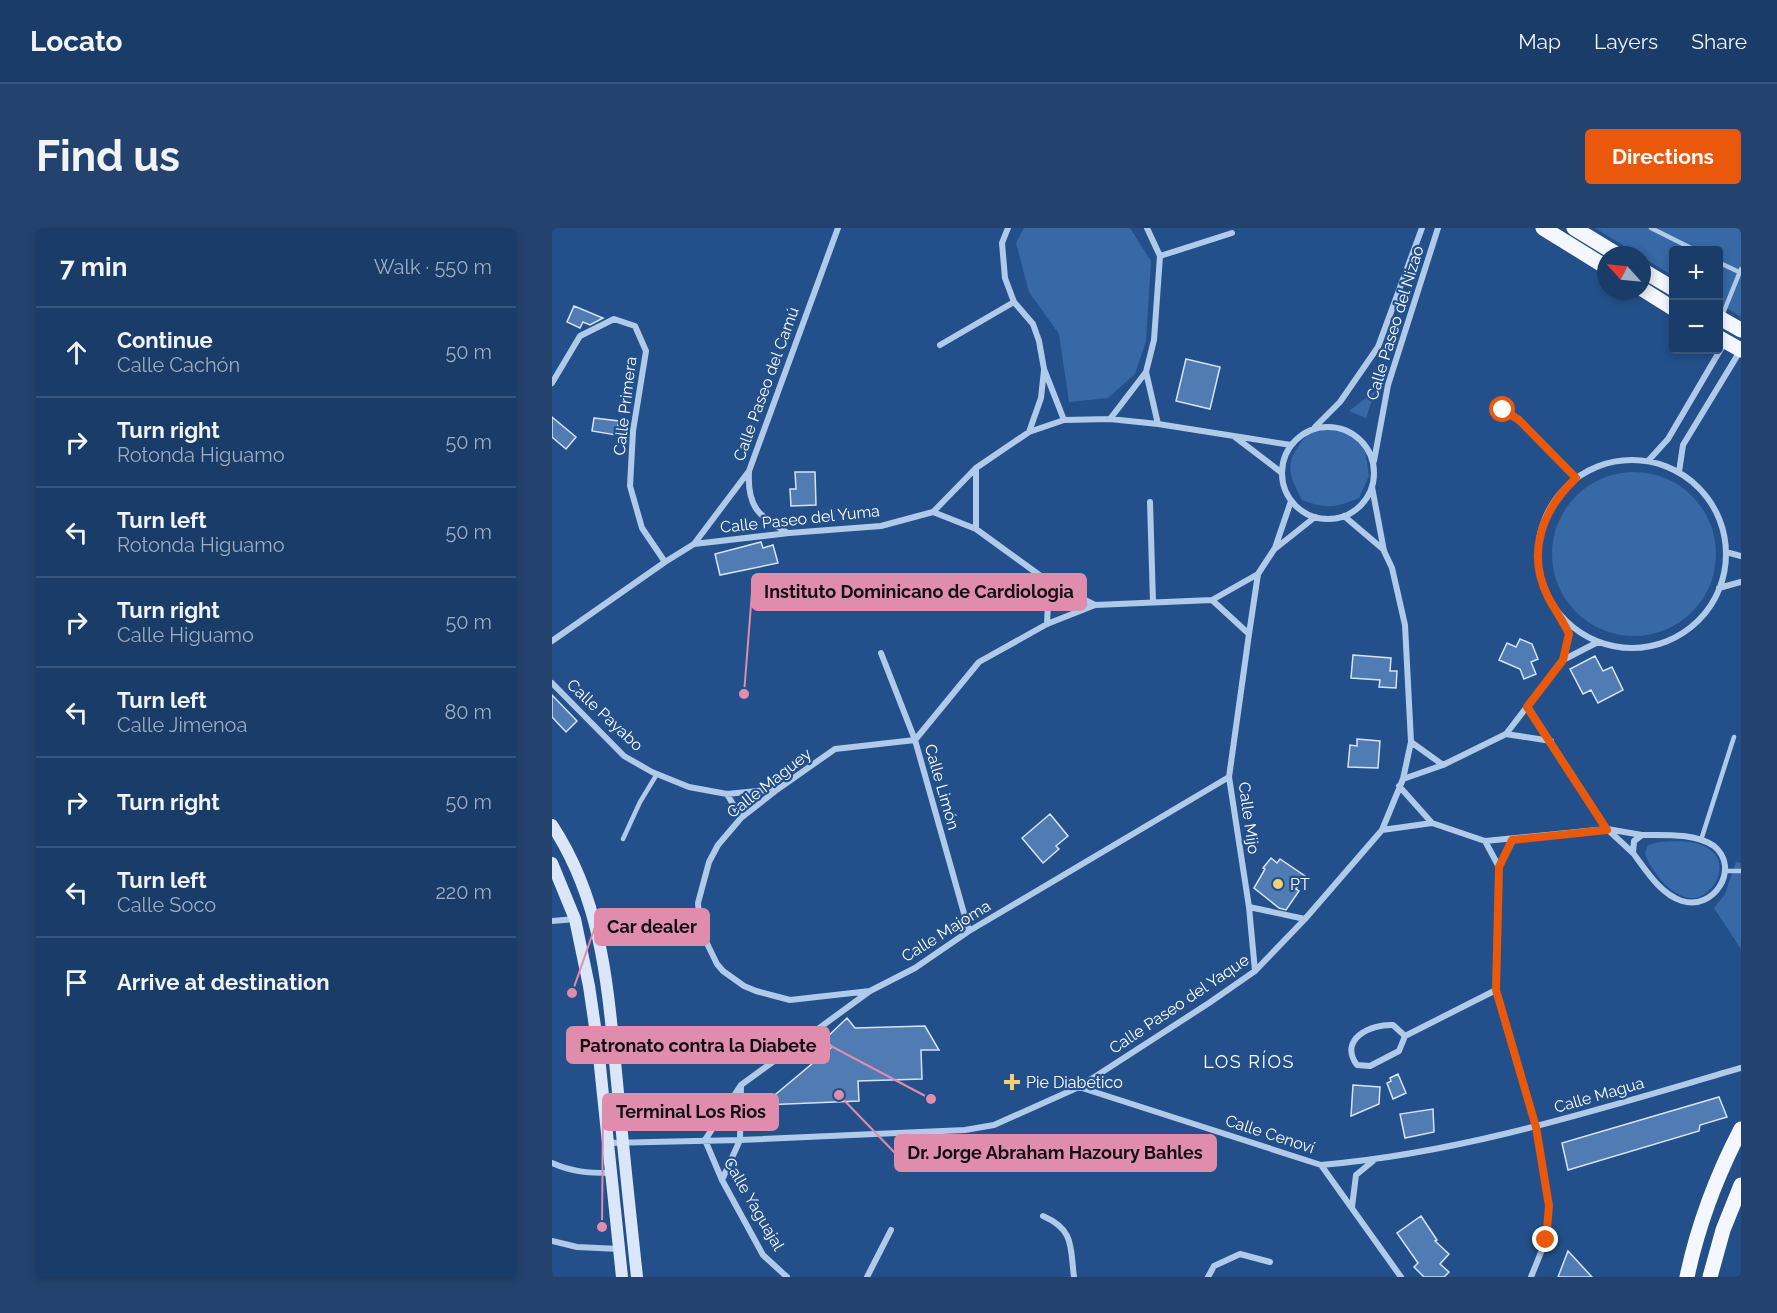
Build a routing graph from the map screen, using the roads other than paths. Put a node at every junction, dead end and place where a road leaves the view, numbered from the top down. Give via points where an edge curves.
1 (838, 228) edge
2 (1008, 228) edge
3 (1147, 228) edge
4 (1422, 228) edge
5 (1438, 228) edge
6 (1543, 228) edge
7 (1574, 228) edge
8 (1651, 228) edge
9 (1232, 233) dead end
10 (1603, 246) edge
11 (1687, 246) edge
12 (1160, 256) junction
13 (1597, 261) edge
14 (1723, 264) edge
15 (1740, 270) edge
16 (1651, 276) edge
17 (1669, 287) edge
18 (1651, 295) edge
19 (1014, 302) junction
20 (1669, 306) edge
21 (1723, 311) edge
22 (1723, 320) edge
23 (1741, 330) edge
24 (1723, 340) edge
25 (940, 345) dead end
26 (1741, 350) edge
27 (1714, 354) edge
28 (1044, 369) junction
29 (1146, 372) junction
30 (552, 383) edge
31 (1503, 410) dead end
32 (1110, 419) junction
33 (1064, 420) junction
34 (1158, 424) junction
35 (1314, 428) junction
36 (1029, 432) junction
37 (1235, 437) junction
38 (1291, 445) junction
39 (1374, 461) junction
40 (1648, 461) junction
41 (976, 468) junction
42 (749, 471) junction
43 (1679, 472) junction
44 (1282, 473) junction
45 (1576, 478) junction
46 (1372, 487) junction
47 (1291, 501) junction
48 (1150, 502) dead end
49 (933, 512) junction
50 (1344, 516) junction
51 (1315, 517) junction
52 (976, 529) junction
53 (789, 533) junction
54 (694, 544) junction
55 (1275, 548) junction
56 (1384, 551) junction
57 (1726, 552) junction
58 (1741, 556) edge
59 (665, 562) junction
60 (1258, 574) junction
61 (1049, 582) junction
62 (1741, 582) edge
63 (1719, 588) junction
64 (1212, 600) junction
65 (1153, 602) junction
66 (1095, 605) junction
67 (1560, 615) junction
68 (1047, 624) junction
69 (1249, 634) junction
70 (552, 641) edge
71 (1598, 642) junction
72 (881, 653) dead end
73 (1563, 660) junction
74 (552, 683) edge
75 (1527, 707) junction
76 (1506, 734) junction
77 (1734, 737) dead end
78 (915, 740) junction
79 (1551, 741) junction
80 (1411, 742) junction
81 (1443, 765) junction
82 (657, 774) junction
83 (1230, 777) junction
84 (1403, 780) junction
85 (1399, 786) junction
86 (778, 789) junction
87 (727, 794) junction
88 (741, 818) junction
89 (1432, 823) junction
90 (552, 825) edge
91 (1382, 830) junction
92 (1607, 830) junction
93 (1642, 835) junction
94 (622, 839) dead end
95 (1512, 840) junction
96 (1701, 840) junction
97 (1485, 841) junction
98 (1633, 853) junction
99 (552, 863) edge
100 (1499, 867) junction
101 (1727, 871) junction
102 (1741, 871) edge
103 (1249, 907) junction
104 (575, 919) junction
105 (1305, 919) junction
106 (552, 921) edge
107 (969, 931) junction
108 (1255, 970) junction
109 (1496, 990) junction
110 (870, 991) junction
111 (1405, 1036) junction
112 (1741, 1068) edge
113 (741, 1085) junction
114 (1079, 1087) junction
115 (1536, 1127) junction
116 (1741, 1129) edge
117 (705, 1140) junction
118 (740, 1140) junction
119 (607, 1143) junction
120 (623, 1143) junction
121 (1374, 1161) junction
122 (552, 1163) edge
123 (1321, 1165) junction
124 (610, 1173) junction
125 (722, 1180) junction
126 (1741, 1185) edge
127 (1352, 1207) junction
128 (1043, 1216) dead end
129 (891, 1230) dead end
130 (552, 1241) edge
131 (619, 1250) junction
132 (1270, 1262) dead end
133 (621, 1277) edge
134 (637, 1277) edge
135 (787, 1277) edge
136 (867, 1277) edge
137 (1074, 1277) edge
138 (1208, 1277) edge
139 (1401, 1277) edge
140 (1531, 1277) edge
141 (1687, 1277) edge
142 (1710, 1277) edge

1 - 42 street, Calle Paseo del Camú
2 - 19 street via 1002,243 1005,278
3 - 12 street
4 - 35 street, Calle Paseo del Nizao via 1377,347 1340,402
5 - 39 street, Calle Paseo del Nizao via 1388,385
6 - 13 main road
7 - 10 main road
8 - 11 lane
9 - 12 street
12 - 29 street via 1154,340
14 - 15 lane
15 - 21 lane
16 - 17 main road
18 - 20 main road
19 - 25 street
19 - 28 street via 1034,324
22 - 23 main road
24 - 26 main road
26 - 43 street via 1683,445
27 - 40 street via 1668,439
28 - 33 street
28 - 36 street via 1041,398
29 - 32 street
29 - 34 street
30 - 59 street, Calle Primera via 580,336 614,319 635,326 646,351 633,431 630,486 642,528
31 - 45 street via 1519,420
32 - 33 street
32 - 34 street
33 - 36 street
34 - 37 street
35 - 38 street
35 - 39 street via 1345,429 1358,437
36 - 41 street
37 - 38 street
37 - 44 street
38 - 44 street
39 - 46 street
40 - 43 street
40 - 45 street via 1623,460 1598,466
41 - 49 street
41 - 52 street
42 - 53 street via 750,499 760,515
42 - 54 street, Calle Paseo del Camú
43 - 57 street via 1713,506 1723,528
44 - 47 street
45 - 67 street via 1548,512 1540,533 1540,577
46 - 50 street via 1356,510
46 - 56 street, Calle Paseo del Yaque
47 - 51 street
47 - 55 street
48 - 65 street
49 - 52 street
49 - 53 street, Calle Paseo del Yuma via 881,526
50 - 51 street
50 - 56 street, Calle Paseo del Yaque
51 - 55 street
52 - 61 street
53 - 54 street, Calle Paseo del Yuma
54 - 59 street, Calle Paseo del Camú
55 - 60 street
56 - 80 street, Calle Paseo del Yaque via 1392,568 1405,626
57 - 58 street
57 - 63 street
59 - 70 street, Calle Paseo del Camú
60 - 64 street
60 - 69 street
61 - 66 street
61 - 68 street
62 - 63 street
63 - 71 street via 1704,614 1690,627 1656,645 1627,648
64 - 65 street
64 - 69 street
65 - 66 street
66 - 68 street
67 - 71 street
67 - 73 street via 1569,634
68 - 78 street via 979,662
69 - 83 street, Calle Mijo
71 - 73 street
72 - 78 street, Calle Limón
73 - 75 street
74 - 82 street, Calle Payabo via 624,756
75 - 76 street
75 - 79 street
76 - 79 street
76 - 81 street
77 - 96 lane
78 - 86 street, Calle Maguey via 835,749
78 - 107 street, Calle Limón
79 - 92 street
80 - 81 street
80 - 84 street, Calle Paseo del Yaque
81 - 84 street
82 - 87 street, Calle Payabo via 689,787
82 - 94 lane
83 - 103 street, Calle Mijo
83 - 107 street, Calle Majoma
84 - 85 street, Calle Paseo del Yaque
85 - 89 street
85 - 91 street, Calle Paseo del Yaque
86 - 87 street, Calle Payabo
86 - 88 street, Calle Maguey
87 - 88 street
88 - 110 street, Calle Maguey via 709,862 698,903 700,929 717,964 744,986 790,1000
89 - 91 street
89 - 97 street
90 - 120 main road via 576,867 597,932 608,994
91 - 105 street, Calle Paseo del Yaque
92 - 93 street
92 - 95 street
92 - 98 street
93 - 96 street
93 - 98 street via 1634,842
95 - 97 street
95 - 100 street
96 - 101 street via 1721,853
97 - 100 street
98 - 101 street via 1661,888 1689,903 1712,896
99 - 104 main road
100 - 109 street
101 - 102 lane
103 - 105 street
103 - 108 street, Calle Mijo
104 - 106 street
104 - 119 main road via 598,1047
105 - 108 street, Calle Paseo del Yaque
107 - 110 street, Calle Majoma via 915,968
108 - 114 street, Calle Paseo del Yaque
109 - 111 street
109 - 115 street
110 - 113 street, Calle Majoma
111 - 111 street via 1393,1025 1361,1033 1353,1040 1352,1057 1357,1065 1370,1066 1399,1052
112 - 115 street, Calle Magua
113 - 117 street, Calle Majoma
113 - 118 street
114 - 118 street, Calle Paseo del Yaque via 994,1125 965,1130
114 - 123 street, Calle Cenoví
115 - 121 street, Calle Magua
115 - 140 street via 1549,1206 1546,1240
116 - 141 main road via 1713,1187
117 - 118 street, Calle Paseo del Yaque
117 - 120 street, Calle Paseo del Yaque
117 - 125 street, Calle Yaguajal
118 - 125 street
119 - 120 street, Calle Paseo del Yaque
119 - 124 main road
120 - 134 main road
121 - 123 street, Calle Magua
121 - 127 street via 1356,1175
122 - 124 street via 583,1173
123 - 127 street, Calle Cenoví
124 - 131 main road
125 - 135 street, Calle Yaguajal via 764,1255
126 - 142 main road
127 - 139 street, Calle Cenoví
128 - 137 street via 1056,1222 1068,1235
129 - 136 street
130 - 131 street
131 - 133 main road
132 - 138 street via 1240,1254 1214,1266

